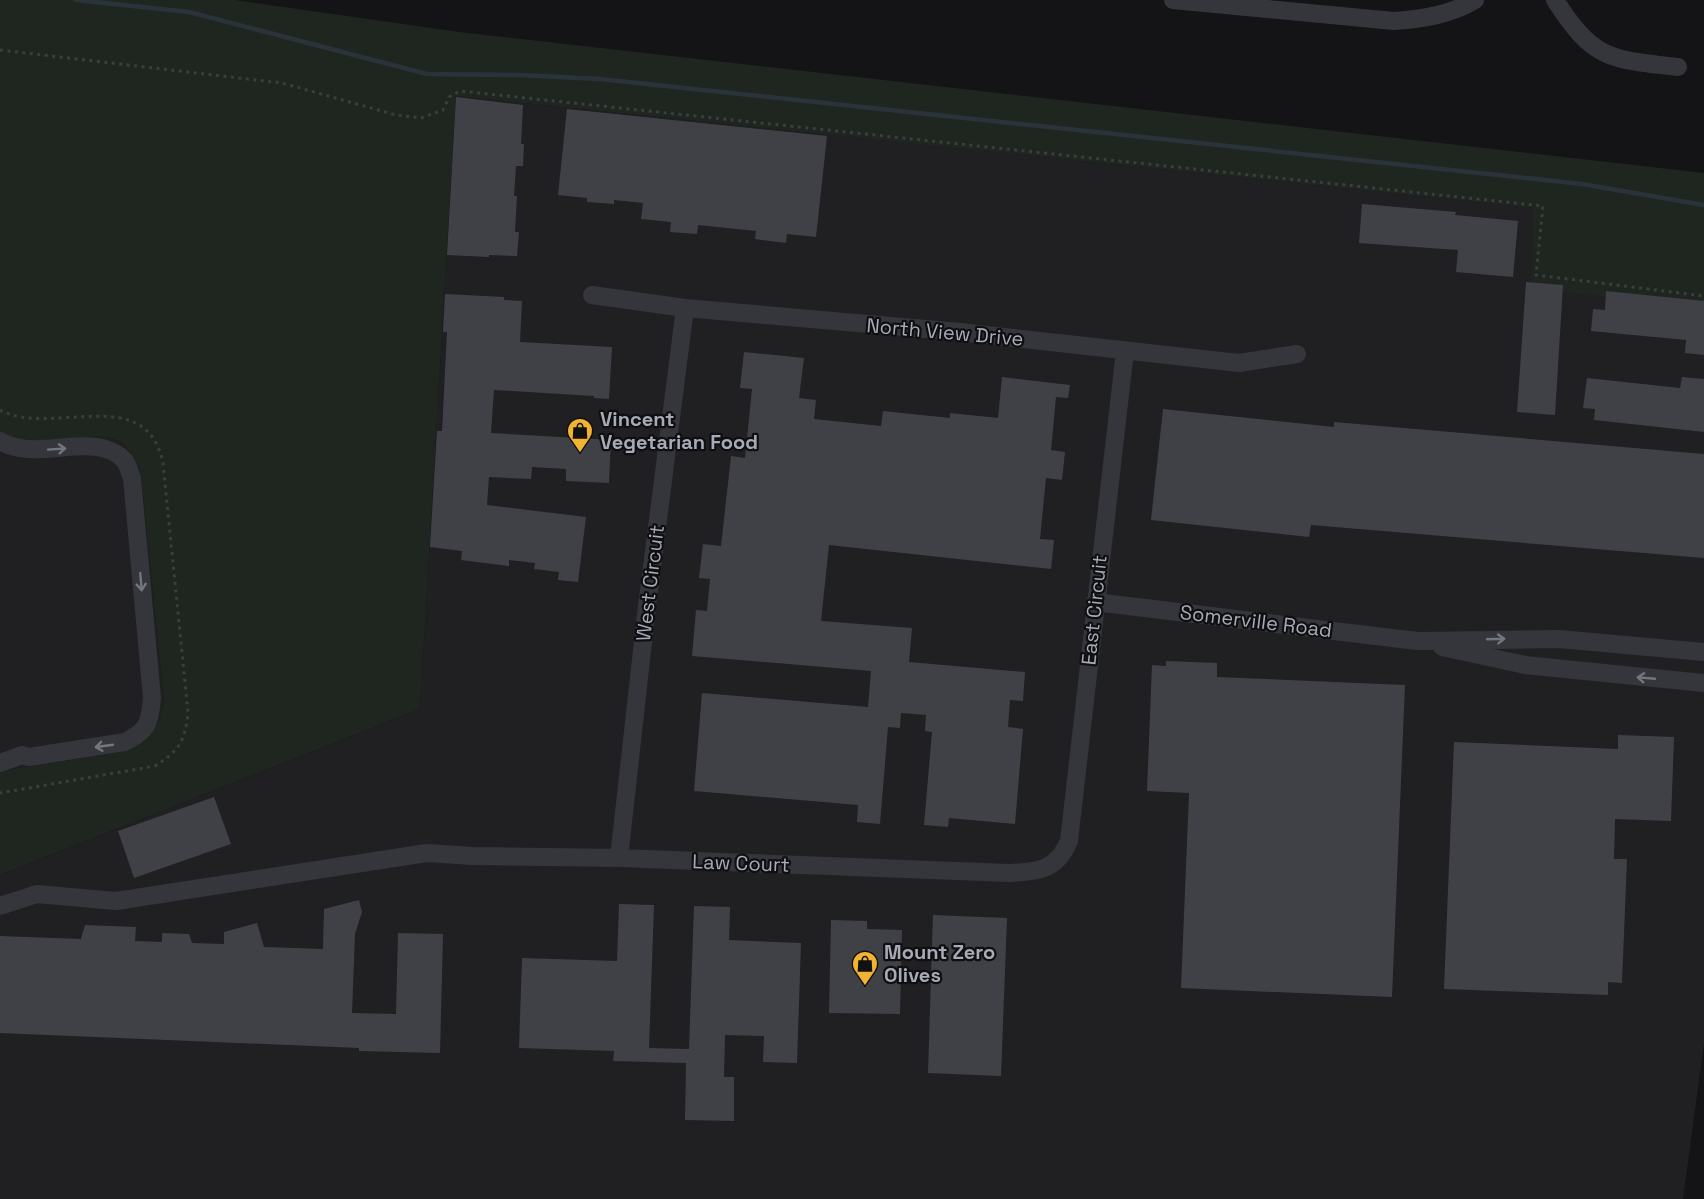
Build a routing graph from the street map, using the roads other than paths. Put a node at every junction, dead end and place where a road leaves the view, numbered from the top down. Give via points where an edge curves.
1 (1173, 0) edge
2 (1475, 0) edge
3 (1555, 0) edge
4 (1678, 67) dead end
5 (592, 295) dead end
6 (685, 308) junction
7 (1125, 351) junction
8 (1297, 354) dead end
9 (0, 441) edge
10 (1095, 602) junction
11 (1417, 641) junction
12 (1704, 652) edge
13 (1704, 683) edge
14 (0, 763) edge
15 (619, 858) junction
16 (1053, 864) joint
17 (0, 906) edge

1 - 2 street via 1394,21 1446,13
3 - 4 street via 1580,37 1604,54 1625,61
5 - 6 street, North View Drive
6 - 7 street, North View Drive
6 - 15 street, West Circuit
7 - 8 street, North View Drive via 1239,363
7 - 10 street, East Circuit
9 -> 14 street via 25,449 96,446 126,462 132,478 152,698 150,721 138,736 125,742 22,755
10 - 11 street, Somerville Road
10 - 16 street, East Circuit via 1069,841
11 -> 12 street, Somerville Road via 1559,639
13 -> 11 street, Somerville Road via 1525,666
15 - 16 street, Law Court via 1009,873 1031,872
15 - 17 street, Law Court via 427,853 116,901 37,894

